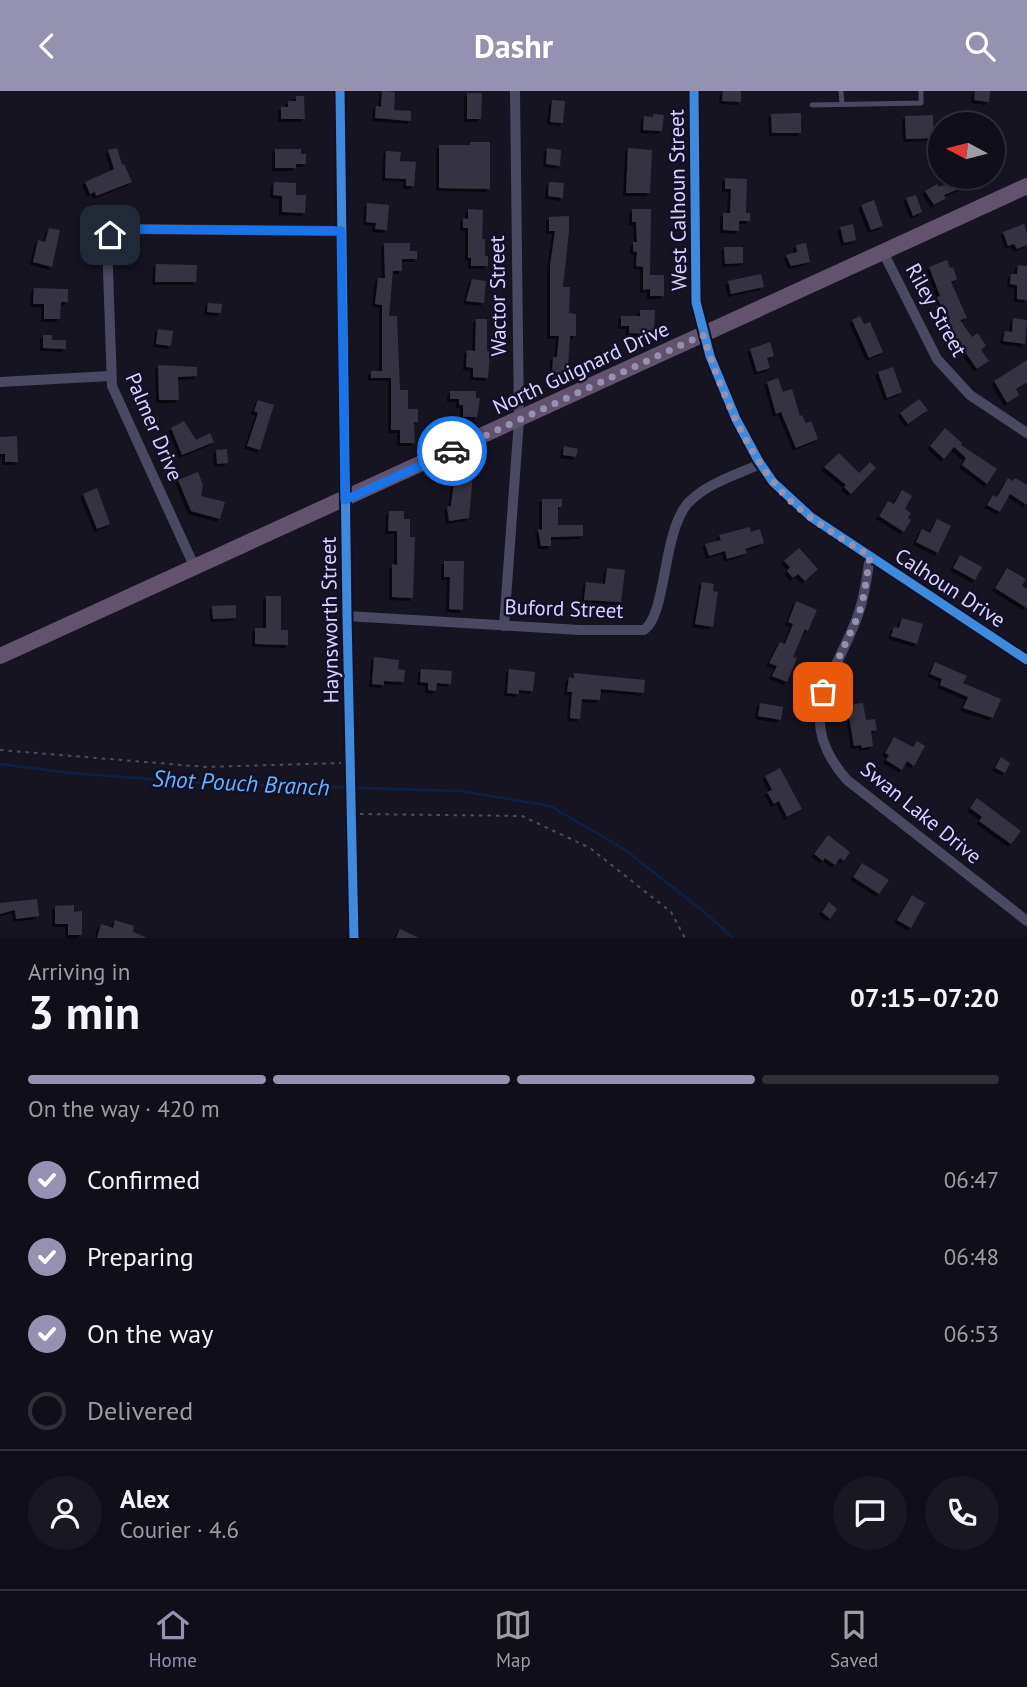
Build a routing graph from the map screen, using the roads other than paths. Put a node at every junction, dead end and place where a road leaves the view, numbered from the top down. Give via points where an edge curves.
1 (340, 91) edge
2 (515, 91) edge
3 (694, 91) edge
4 (841, 91) edge
5 (921, 91) edge
6 (842, 104) junction
7 (812, 105) dead end
8 (1027, 186) edge
9 (341, 231) junction
10 (883, 252) junction
11 (703, 335) junction
12 (110, 376) junction
13 (0, 382) edge
14 (519, 420) junction
15 (1027, 433) edge
16 (760, 464) junction
17 (345, 500) junction
18 (870, 556) junction
19 (195, 568) junction
20 (347, 616) junction
21 (504, 626) junction
22 (0, 656) edge
23 (1027, 660) edge
24 (1027, 921) edge
25 (354, 938) edge

1 - 9 street, Haynsworth Street
2 - 14 street, Wactor Street
3 - 11 street, West Calhoun Street via 695,286
4 - 6 lane
5 - 6 lane via 921,103
6 - 7 lane
8 - 10 highway, North Guignard Drive
9 - 12 street, Palmer Drive via 116,230 106,246
9 - 17 street, Haynsworth Street
10 - 11 highway, North Guignard Drive
10 - 15 street, Riley Street via 937,359 971,395
11 - 14 highway, North Guignard Drive
11 - 16 street, West Calhoun Street via 736,419
12 - 13 street
12 - 19 street, Palmer Drive
14 - 17 highway, North Guignard Drive
14 - 21 street, Wactor Street
16 - 18 street, Calhoun Drive via 794,504
16 - 21 street, Buford Street via 710,487 678,517 650,626 644,630
17 - 19 highway, North Guignard Drive
17 - 20 street, Haynsworth Street
18 - 23 street, Calhoun Drive
18 - 24 street, Swan Lake Drive via 859,614 823,692 822,741 848,779
19 - 22 highway, North Guignard Drive
20 - 21 street, Buford Street
20 - 25 street, Haynsworth Street

